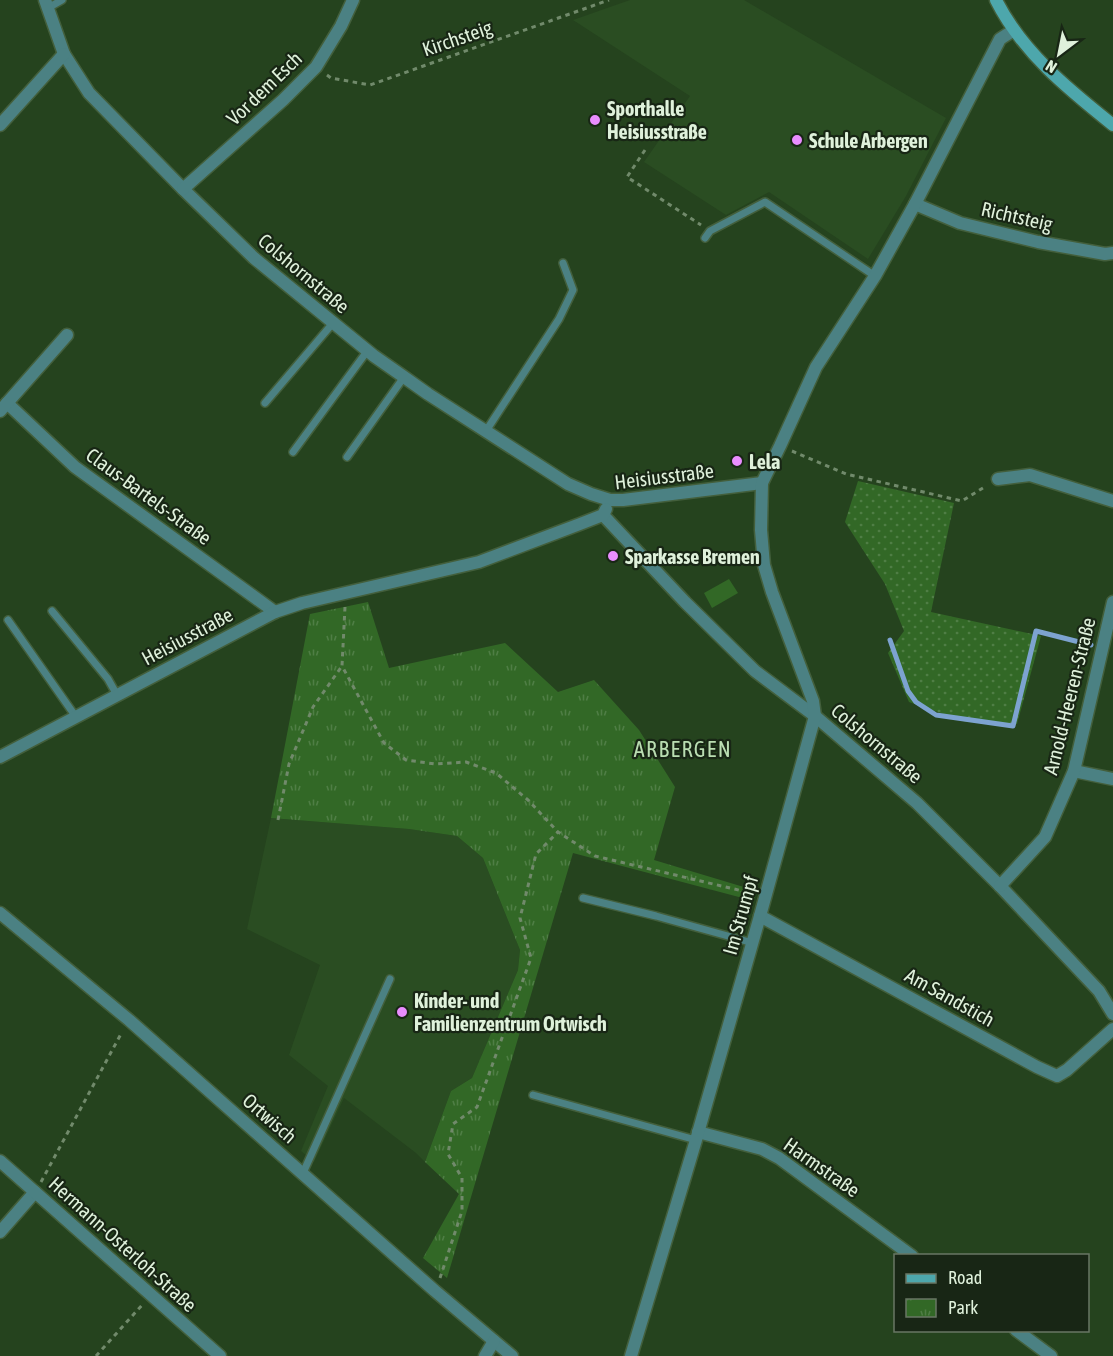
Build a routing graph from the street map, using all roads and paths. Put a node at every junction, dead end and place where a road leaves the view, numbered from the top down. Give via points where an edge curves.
1 (62, 0) edge
2 (353, 0) edge
3 (609, 0) edge
4 (996, 0) edge
5 (46, 4) edge
6 (1014, 30) junction
7 (64, 54) junction
8 (316, 67) junction
9 (0, 125) edge
10 (1113, 125) edge
11 (645, 150) dead end
12 (183, 189) junction
13 (915, 204) junction
14 (710, 231) junction
15 (705, 238) dead end
16 (1113, 254) edge
17 (563, 263) dead end
18 (875, 276) junction
19 (333, 323) junction
20 (67, 335) dead end
21 (368, 350) junction
22 (404, 377) junction
23 (265, 403) dead end
24 (4, 407) edge
25 (486, 431) junction
26 (780, 446) junction
27 (293, 452) dead end
28 (347, 457) dead end
29 (998, 479) joint
30 (762, 483) junction
31 (610, 500) junction
32 (1113, 501) edge
33 (603, 515) junction
34 (346, 593) junction
35 (1113, 602) edge
36 (52, 611) dead end
37 (275, 612) junction
38 (8, 620) dead end
39 (342, 666) junction
40 (117, 695) junction
41 (814, 716) junction
42 (76, 717) junction
43 (0, 758) edge
44 (1074, 771) junction
45 (1113, 779) edge
46 (278, 820) dead end
47 (558, 832) junction
48 (1000, 886) junction
49 (766, 897) junction
50 (583, 898) dead end
51 (0, 914) edge
52 (760, 916) junction
53 (753, 943) junction
54 (390, 979) dead end
55 (1113, 1014) edge
56 (129, 1020) junction
57 (1113, 1029) edge
58 (533, 1095) dead end
59 (697, 1136) junction
60 (0, 1161) edge
61 (303, 1173) junction
62 (35, 1192) junction
63 (0, 1232) edge
64 (909, 1254) edge
65 (435, 1291) junction
66 (151, 1294) junction
67 (1019, 1332) edge
68 (495, 1341) junction
69 (96, 1356) edge
70 (220, 1356) edge
71 (485, 1356) edge
72 (512, 1356) edge
73 (631, 1356) edge
74 (1051, 1356) edge

1 - 5 lane
2 - 8 street, Vor dem Esch
3 - 8 path, Kirchsteig via 370,85 331,78
4 - 6 main road
5 - 7 street, Colshornstraße
6 - 10 main road via 1064,85
6 - 13 street via 1000,39
7 - 9 street
7 - 12 street, Colshornstraße via 89,93
8 - 12 street, Vor dem Esch
11 - 14 path via 627,177
12 - 19 street, Colshornstraße via 254,258
13 - 16 street, Richtsteig via 960,223 1038,242
13 - 18 street
14 - 15 lane
14 - 18 lane via 765,202
17 - 25 lane via 573,290 559,319
18 - 26 street via 816,367
19 - 21 street, Colshornstraße
19 - 23 lane
20 - 24 street
21 - 22 street, Colshornstraße
21 - 27 lane
22 - 25 street, Colshornstraße
22 - 28 lane
24 - 37 street, Claus-Bartels-Straße via 75,468
25 - 31 street, Colshornstraße via 568,484
26 - 29 path via 846,474 962,501
26 - 30 street
29 - 32 street via 1030,476
30 - 31 street, Heisiusstraße
30 - 41 street, Im Strumpf via 764,565 813,701
31 - 33 street, Heisiusstraße
33 - 34 street, Heisiusstraße via 479,562
33 - 41 street, Colshornstraße via 755,671
34 - 37 street, Heisiusstraße
34 - 39 path
35 - 44 street, Arnold-Heeren-Straße
36 - 40 lane
37 - 40 street, Heisiusstraße
38 - 42 lane
39 - 46 path via 313,707 289,764
39 - 47 path via 391,749 406,760 435,764 466,762 496,773
40 - 42 street, Heisiusstraße
41 - 48 street, Colshornstraße via 917,803
41 - 49 street, Im Strumpf
42 - 43 street, Heisiusstraße
44 - 45 street
44 - 48 street, Arnold-Heeren-Straße via 1046,837
47 - 49 path via 595,855
47 - 65 path via 536,854 519,918 531,958 528,969 477,1107 453,1124 448,1154 462,1178 462,1211
48 - 55 street, Colshornstraße via 1099,991
49 - 52 street, Im Strumpf
50 - 53 lane
51 - 56 street, Ortwisch
52 - 53 street, Im Strumpf
52 - 57 street, Am Sandstich via 1057,1076
53 - 59 street, Im Strumpf
54 - 61 lane
56 - 61 street, Ortwisch
56 - 62 path
58 - 59 lane
59 - 64 street, Harmstraße via 762,1149 779,1158
59 - 73 street, Im Strumpf
60 - 62 street, Hermann-Osterloh-Straße
61 - 65 street, Ortwisch
62 - 63 street
62 - 66 street, Hermann-Osterloh-Straße
65 - 68 street, Ortwisch
66 - 69 path
66 - 70 street, Hermann-Osterloh-Straße
67 - 74 street
68 - 71 street
68 - 72 street, Ortwisch

